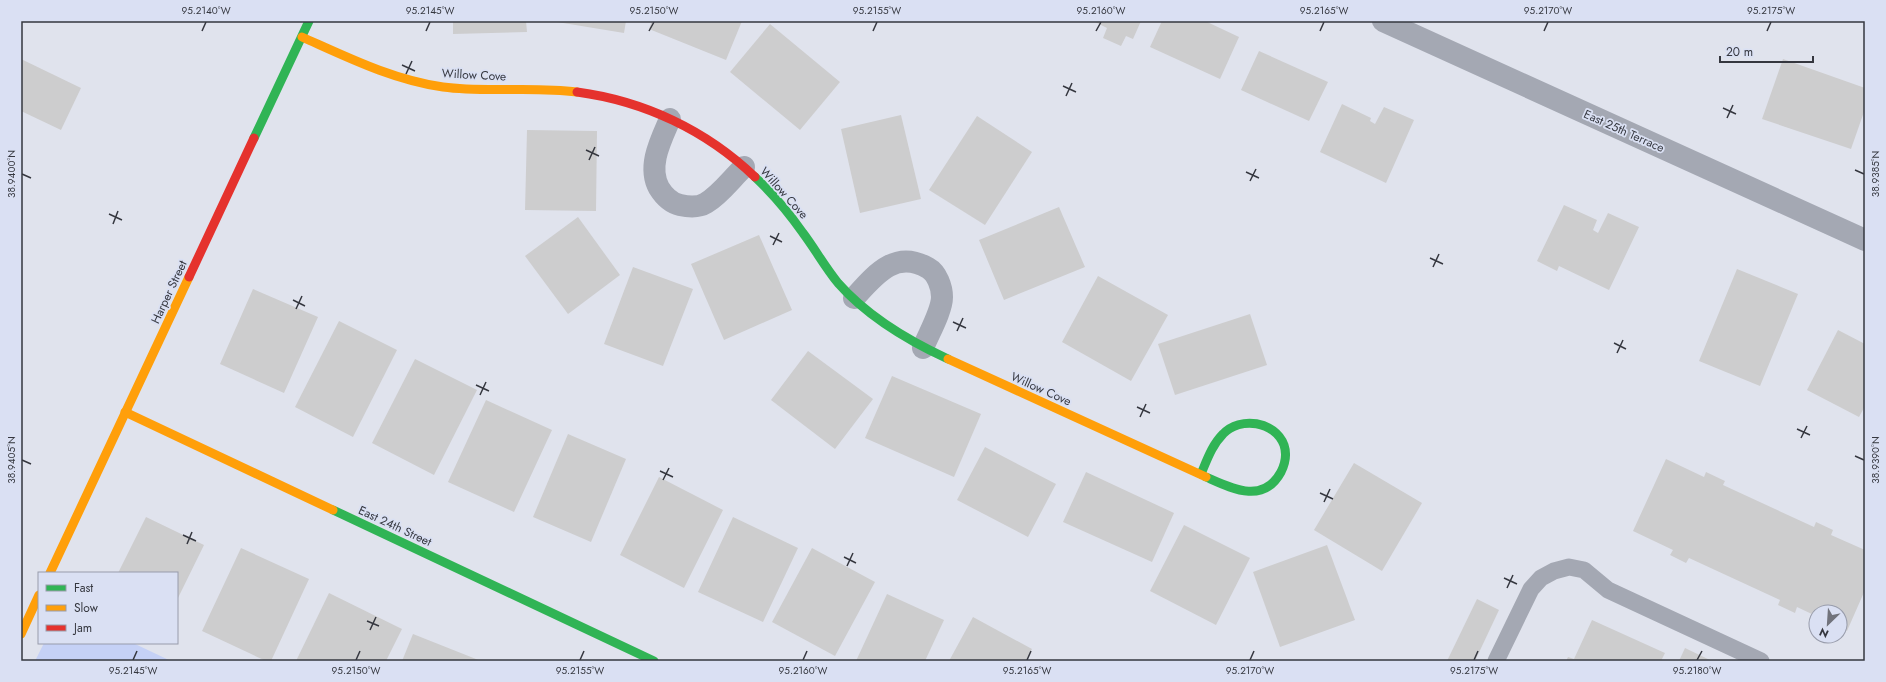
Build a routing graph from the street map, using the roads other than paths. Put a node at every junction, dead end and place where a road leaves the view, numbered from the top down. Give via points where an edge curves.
1 (309, 21) edge
2 (1383, 21) edge
3 (302, 37) junction
4 (670, 119) junction
5 (744, 167) junction
6 (1865, 240) edge
7 (854, 298) junction
8 (923, 348) junction
9 (125, 412) junction
10 (1201, 474) junction
11 (50, 572) edge
12 (38, 597) edge
13 (21, 634) edge
14 (654, 661) edge
15 (1496, 661) edge
16 (1761, 661) edge

1 - 3 street, Harper Street
2 - 6 street, East 25th Terrace
3 - 4 street, Willow Cove via 383,73 442,87 572,91 615,98
3 - 9 street, Harper Street
4 - 5 street, Willow Cove via 710,139
4 - 5 street via 658,148 654,166 655,180 663,195 676,204 691,207 706,203
5 - 7 street, Willow Cove via 780,203 821,261
7 - 8 street, Willow Cove via 878,319
7 - 8 street via 873,277 902,260 917,262 930,269 939,282 942,298
8 - 10 street, Willow Cove
9 - 11 street, Harper Street
9 - 14 street, East 24th Street
10 - 10 street, Willow Cove via 1233,489 1254,492 1271,485 1280,475 1285,462 1285,446 1276,433 1259,423 1241,422 1227,430 1214,446
12 - 13 street
15 - 16 lane via 1531,589 1541,578 1569,567 1584,570 1608,590

